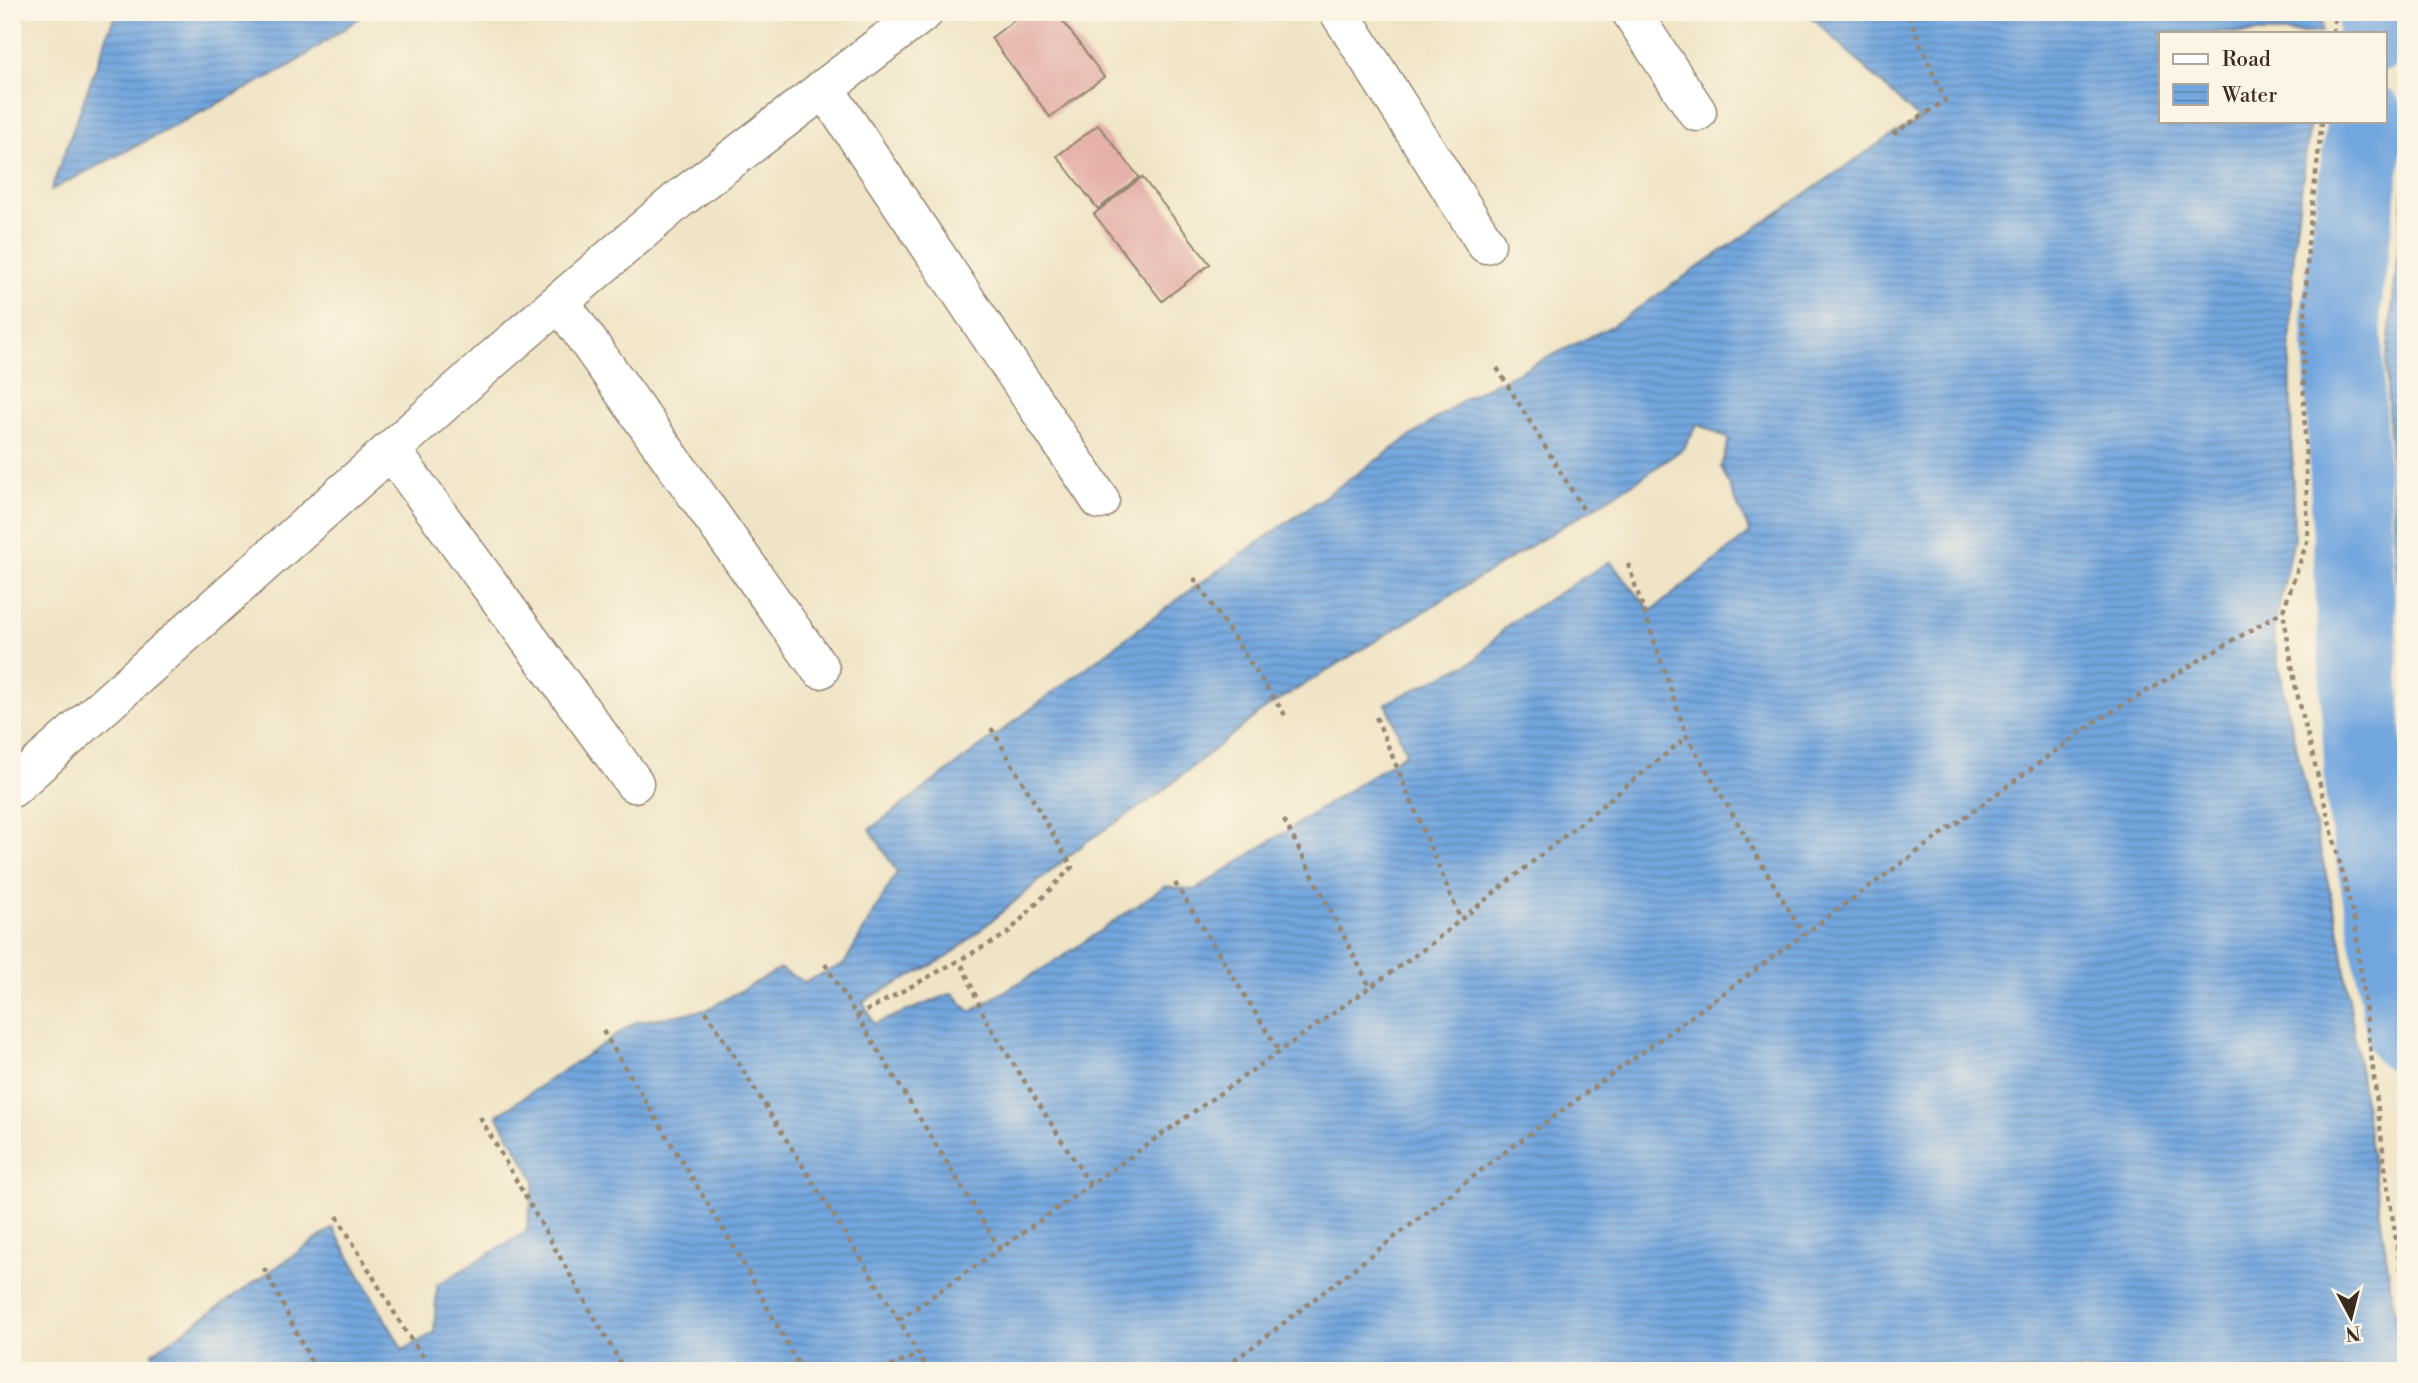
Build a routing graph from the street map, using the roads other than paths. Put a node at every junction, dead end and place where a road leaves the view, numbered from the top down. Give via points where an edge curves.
1 (924, 12) edge
2 (1339, 12) edge
3 (1631, 12) edge
4 (824, 89) junction
5 (1697, 112) dead end
6 (1486, 244) dead end
7 (560, 302) junction
8 (391, 450) junction
9 (1100, 500) dead end
10 (820, 669) dead end
11 (634, 783) dead end
12 (12, 788) edge

1 - 4 street
2 - 6 street
3 - 5 street
4 - 7 street via 677,201
4 - 9 street
7 - 8 street
7 - 10 street
8 - 11 street
8 - 12 street

